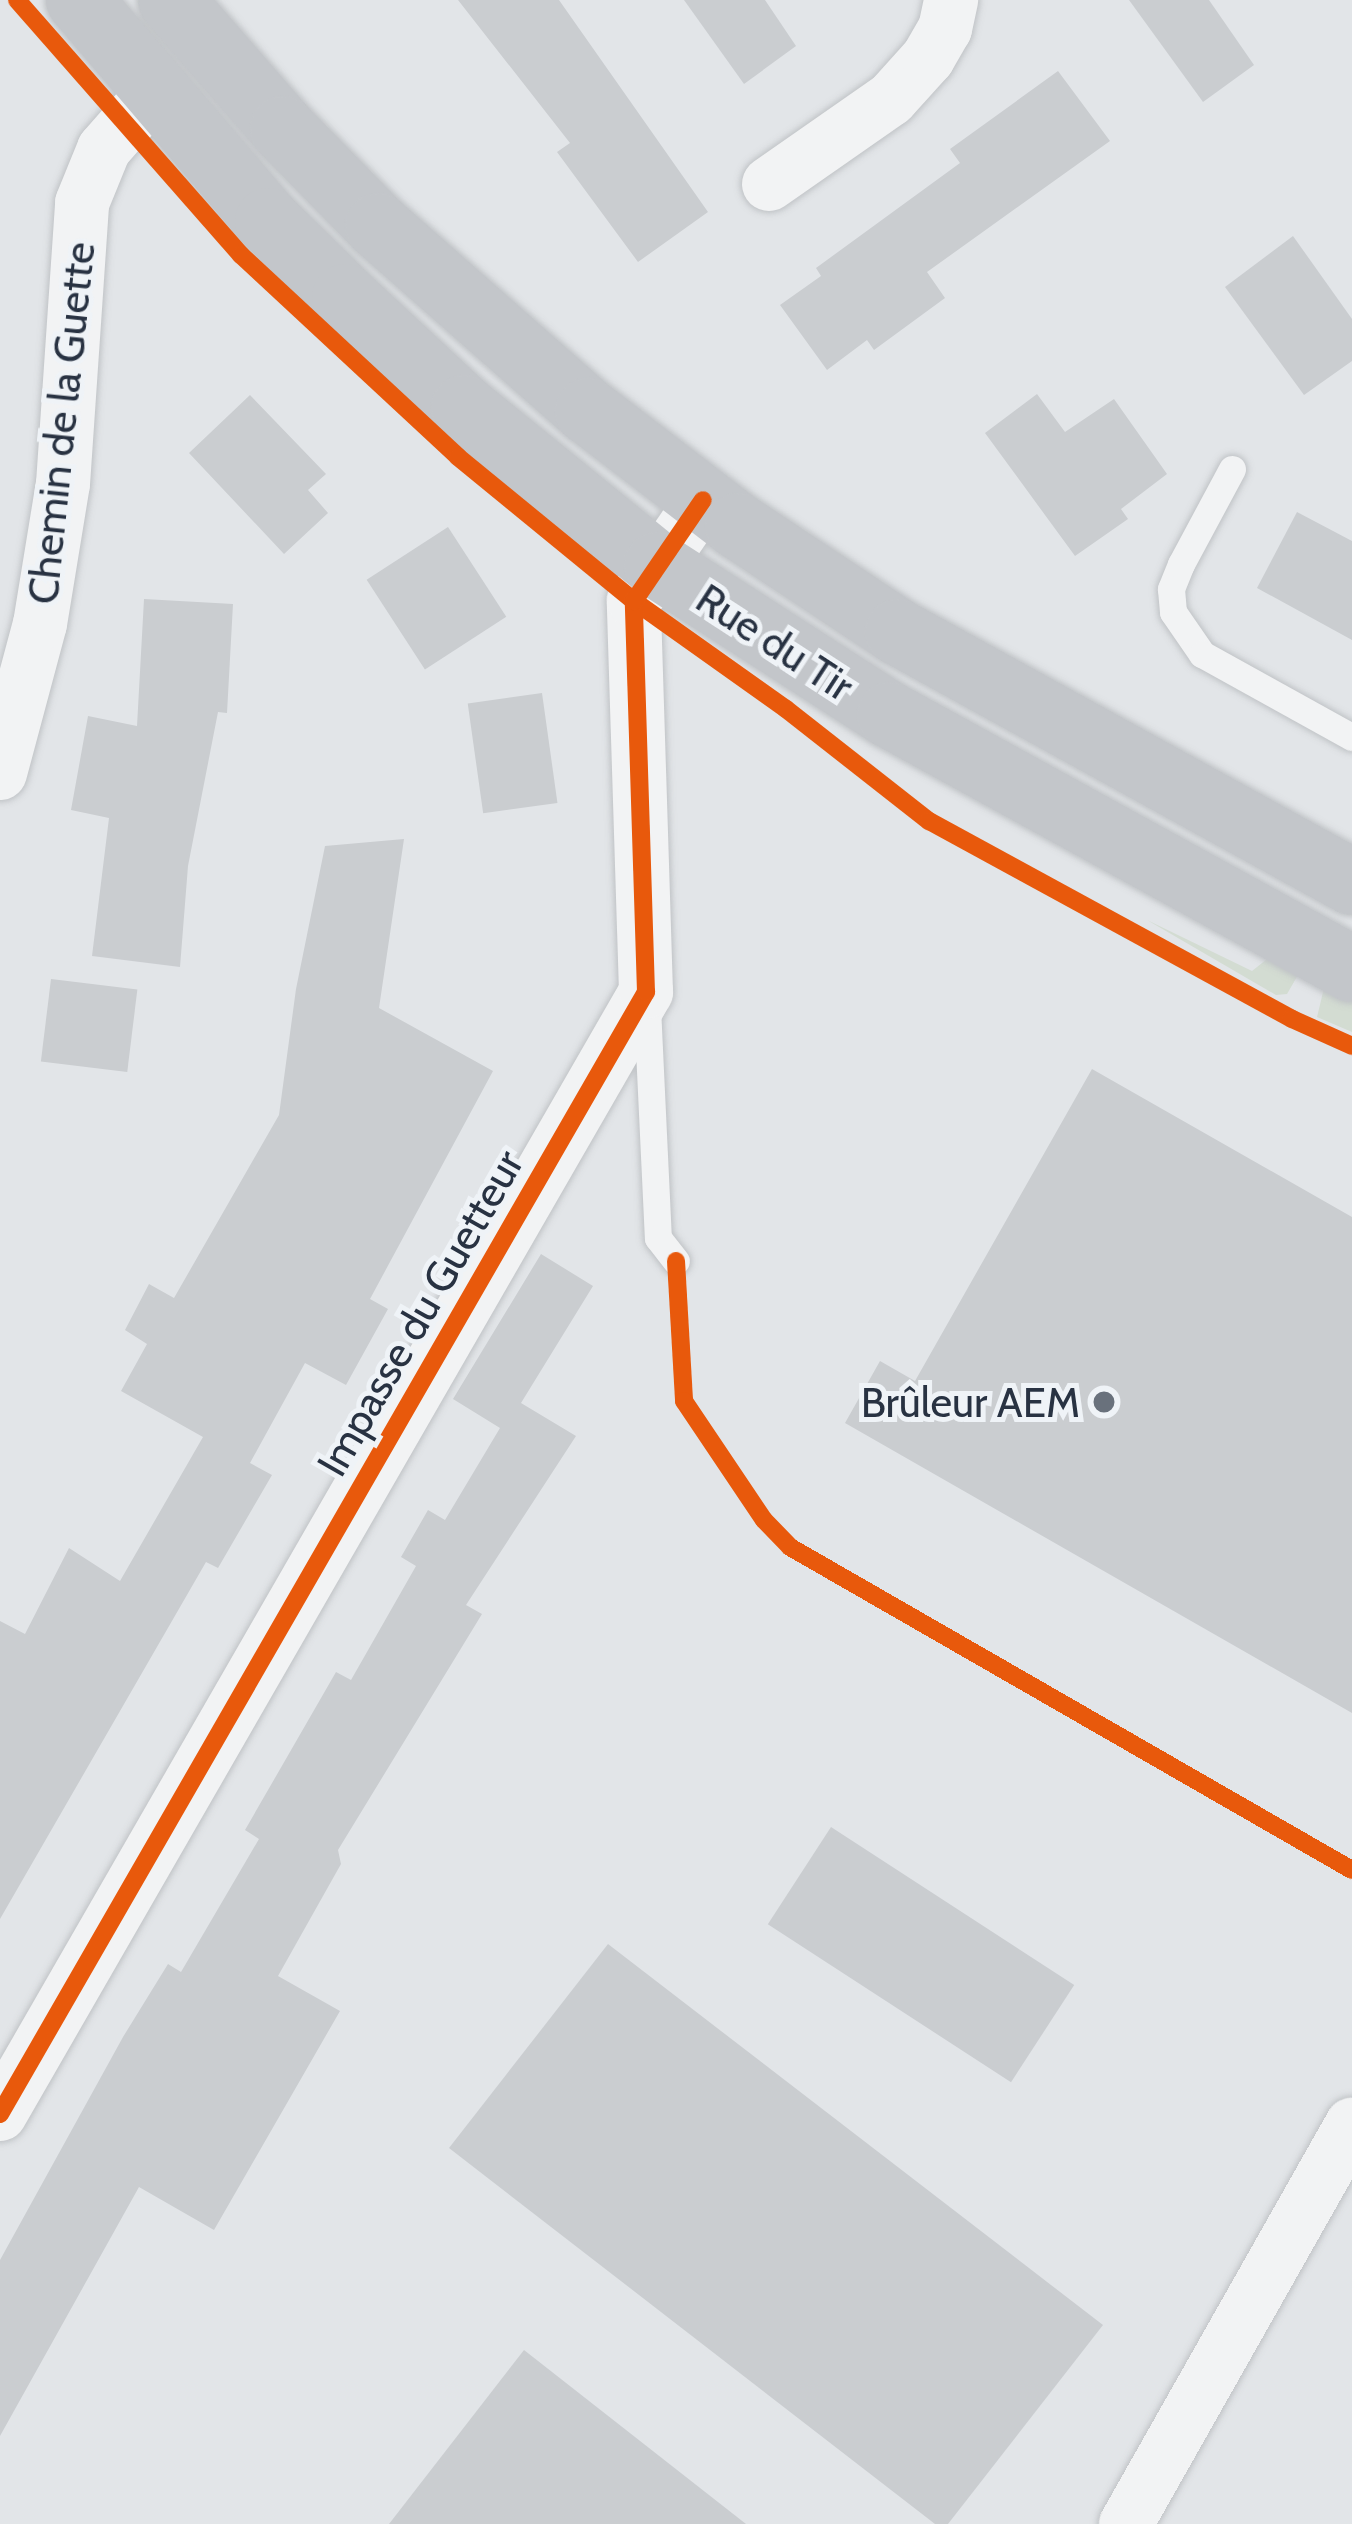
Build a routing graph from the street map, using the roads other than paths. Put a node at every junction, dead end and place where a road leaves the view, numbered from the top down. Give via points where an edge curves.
1 (79, 0) edge
2 (171, 0) edge
3 (951, 0) edge
4 (154, 92) junction
5 (769, 184) dead end
6 (1232, 469) dead end
7 (703, 500) junction
8 (658, 565) junction
9 (1352, 737) edge
10 (0, 773) edge
11 (1352, 882) edge
12 (1352, 969) edge
13 (646, 992) junction
14 (676, 1261) dead end
15 (0, 2114) edge
16 (1352, 2124) edge
17 (1126, 2524) edge

1 - 4 main road, Rue du Tir
2 - 7 main road, Rue du Tir via 378,226 588,411
3 - 5 street via 928,58 891,99
4 - 8 main road, Rue du Tir via 361,312
4 - 10 street, Chemin de la Guette via 104,149 82,203 63,484 40,624
6 - 9 lane via 1181,564 1173,612 1202,654
7 - 8 street
7 - 11 main road, Rue du Tir via 898,632
8 - 12 main road, Rue du Tir via 890,715
8 - 13 street via 634,601
13 - 14 lane via 658,1238
13 - 15 street, Impasse du Guetteur
16 - 17 street

